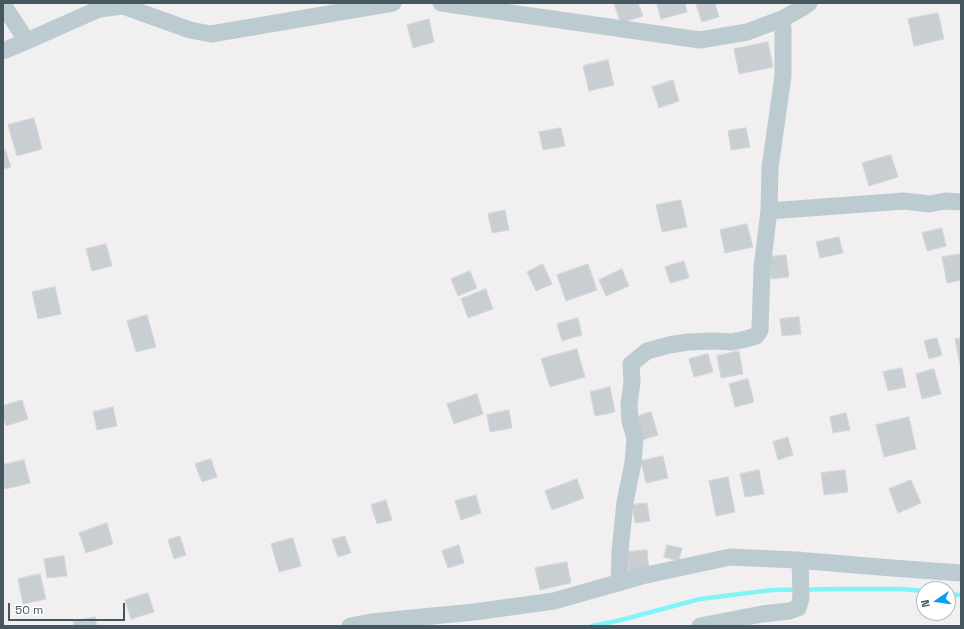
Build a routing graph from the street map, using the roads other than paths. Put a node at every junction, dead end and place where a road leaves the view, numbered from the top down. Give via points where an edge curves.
1 (393, 3) edge
2 (441, 3) edge
3 (809, 3) edge
4 (3, 5) edge
5 (782, 19) junction
6 (27, 41) junction
7 (3, 50) edge
8 (961, 202) edge
9 (769, 211) junction
10 (800, 566) junction
11 (961, 573) edge
12 (619, 583) junction
13 (350, 626) edge
14 (700, 626) edge

1 - 6 street via 211,34 190,30 123,6 99,9
2 - 5 street via 700,40 747,32
3 - 5 street
4 - 6 street
5 - 9 street via 783,76 770,168
6 - 7 street
8 - 9 street via 929,204 904,201
9 - 12 street via 762,267 760,330 756,336 732,342 688,342 669,345 647,352 632,364 629,405 635,438 633,464 625,502
10 - 11 street
10 - 12 street via 730,558
10 - 14 street via 801,598 798,608
12 - 13 street via 554,601

